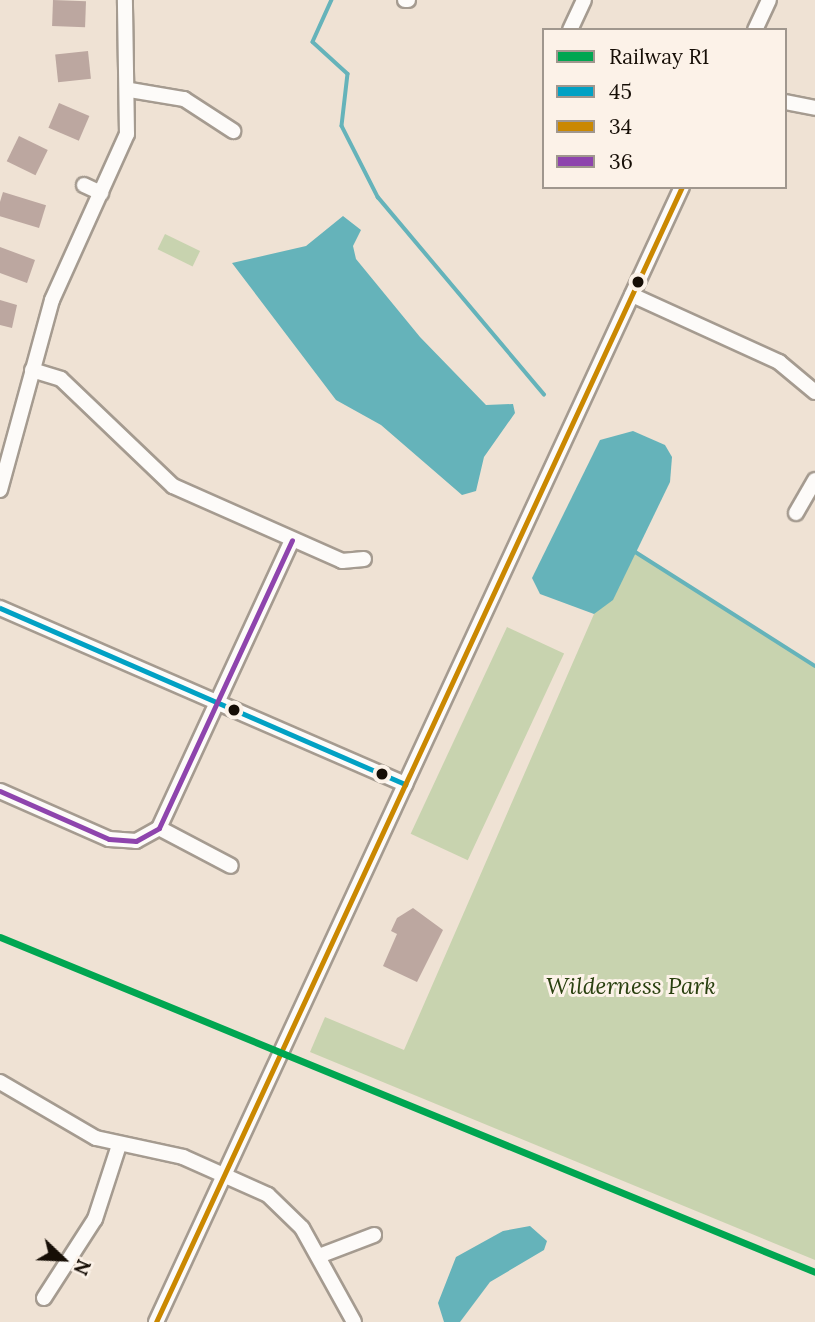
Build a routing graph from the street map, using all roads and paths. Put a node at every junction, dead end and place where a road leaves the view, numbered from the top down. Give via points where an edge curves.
1 (125, 0) edge
2 (584, 0) edge
3 (752, 0) edge
4 (768, 3) edge
5 (571, 28) edge
6 (756, 28) edge
7 (130, 90) junction
8 (787, 102) edge
9 (815, 108) edge
10 (233, 131) dead end
11 (84, 184) dead end
12 (681, 189) edge
13 (101, 193) junction
14 (632, 295) junction
15 (32, 370) junction
16 (815, 392) edge
17 (815, 480) edge
18 (0, 490) edge
19 (796, 513) dead end
20 (292, 540) junction
21 (364, 559) dead end
22 (0, 608) edge
23 (220, 702) junction
24 (405, 784) junction
25 (0, 791) edge
26 (159, 828) junction
27 (231, 866) dead end
28 (0, 1082) edge
29 (119, 1145) junction
30 (225, 1172) junction
31 (374, 1235) dead end
32 (319, 1256) junction
33 (44, 1298) dead end
34 (156, 1322) edge
35 (354, 1322) edge

1 - 7 street
2 - 5 street
3 - 4 street
4 - 6 street
7 - 10 street via 184,100
7 - 13 street via 127,134
8 - 9 street
11 - 13 street
12 - 14 street
13 - 15 street via 56,289
14 - 16 street via 779,362
14 - 24 street
15 - 18 street
15 - 20 street via 61,379 173,486
17 - 19 street
20 - 21 street via 342,561
20 - 23 street
22 - 23 street
23 - 24 street
23 - 26 street
24 - 30 street
25 - 26 street via 109,839 136,841
26 - 27 street
28 - 29 street
29 - 30 street
29 - 33 street via 95,1219
30 - 32 street via 288,1212
30 - 34 street
31 - 32 street
32 - 35 street

